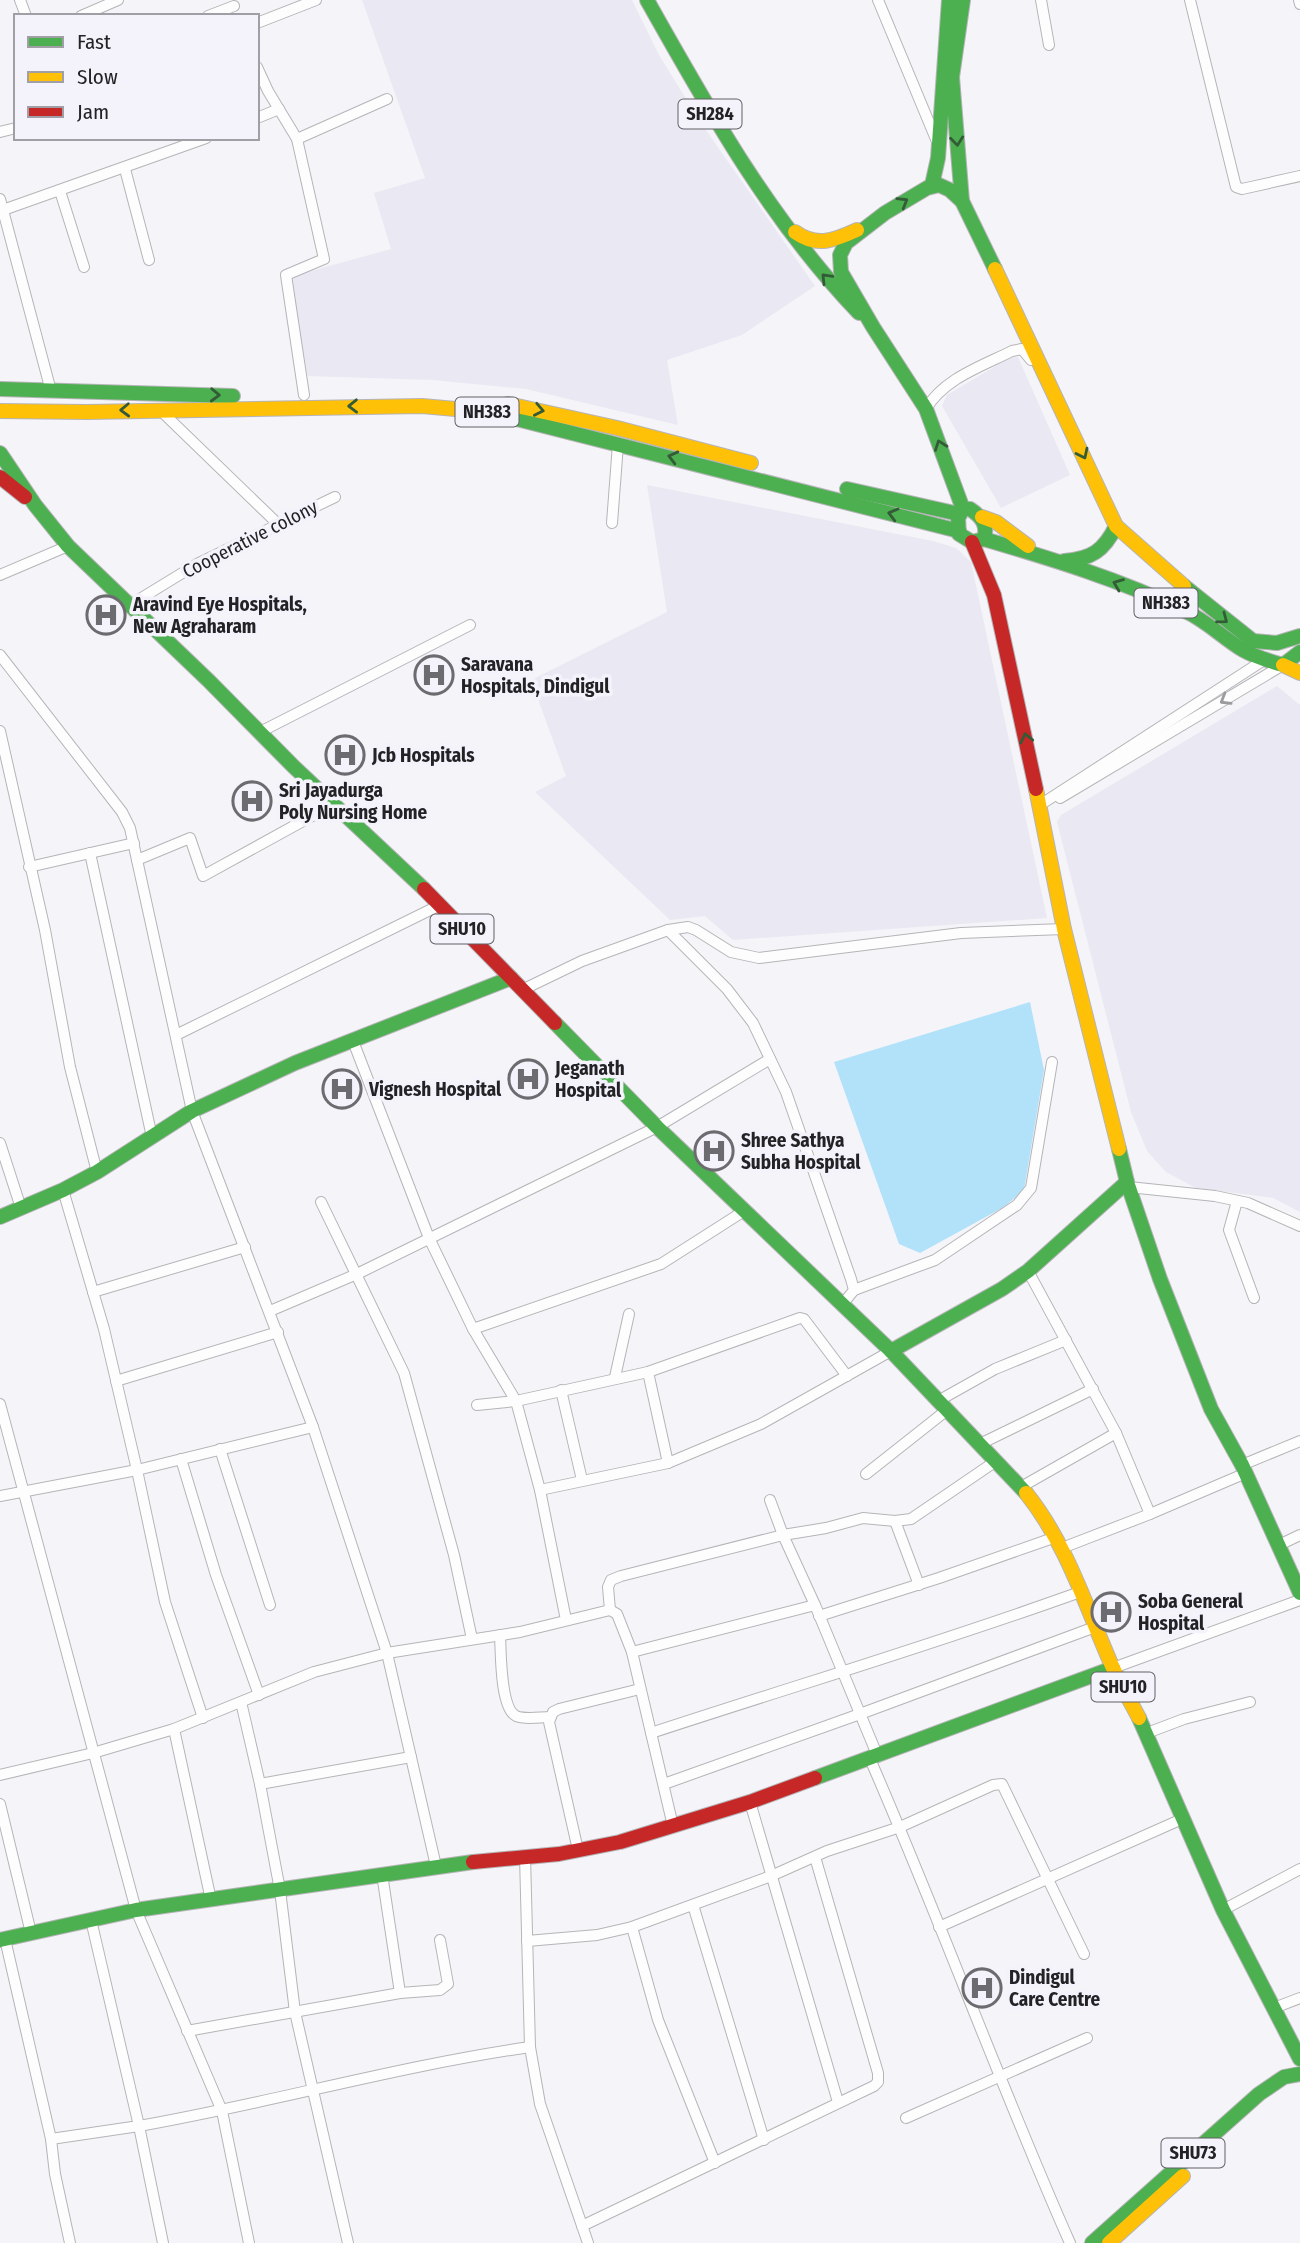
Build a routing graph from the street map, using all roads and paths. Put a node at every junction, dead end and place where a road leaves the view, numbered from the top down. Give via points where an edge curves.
1 (118, 0) edge
2 (316, 0) edge
3 (648, 0) edge
4 (878, 0) edge
5 (949, 0) edge
6 (963, 0) edge
7 (1041, 0) edge
8 (1190, 0) edge
9 (234, 7) edge
10 (86, 14) edge
11 (214, 14) edge
12 (259, 22) edge
13 (1049, 45) dead end
14 (259, 71) edge
15 (387, 99) dead end
16 (279, 109) junction
17 (259, 117) edge
18 (296, 139) junction
19 (201, 140) edge
20 (939, 147) junction
21 (125, 169) junction
22 (1300, 176) edge
23 (932, 185) junction
24 (60, 191) junction
25 (962, 201) junction
26 (2, 204) edge
27 (782, 222) junction
28 (864, 228) junction
29 (149, 260) dead end
30 (84, 267) dead end
31 (873, 327) junction
32 (0, 389) edge
33 (51, 391) junction
34 (304, 395) junction
35 (159, 409) junction
36 (926, 409) junction
37 (0, 411) edge
38 (1068, 423) junction
39 (618, 444) junction
40 (0, 453) edge
41 (950, 473) junction
42 (0, 477) edge
43 (335, 497) dead end
44 (912, 503) junction
45 (35, 505) junction
46 (961, 512) junction
47 (982, 517) junction
48 (612, 523) dead end
49 (279, 525) junction
50 (1116, 526) junction
51 (959, 531) junction
52 (978, 541) junction
53 (68, 546) junction
54 (1054, 559) junction
55 (0, 575) edge
56 (130, 605) junction
57 (470, 625) dead end
58 (1297, 639) edge
59 (1300, 652) edge
60 (0, 655) edge
61 (1265, 660) junction
62 (1283, 665) junction
63 (1300, 673) edge
64 (0, 731) edge
65 (260, 732) junction
66 (334, 804) junction
67 (1040, 805) junction
68 (134, 843) junction
69 (90, 853) junction
70 (138, 860) junction
71 (29, 867) junction
72 (440, 905) junction
73 (1064, 929) junction
74 (668, 930) junction
75 (510, 978) junction
76 (522, 990) junction
77 (176, 1035) junction
78 (353, 1041) junction
79 (771, 1059) junction
80 (1052, 1062) dead end
81 (192, 1111) junction
82 (656, 1127) junction
83 (152, 1137) junction
84 (0, 1143) edge
85 (97, 1172) junction
86 (1128, 1184) junction
87 (63, 1190) junction
88 (1237, 1201) junction
89 (321, 1202) dead end
90 (21, 1208) junction
91 (744, 1211) junction
92 (0, 1217) edge
93 (1300, 1226) edge
94 (429, 1238) junction
95 (245, 1247) junction
96 (1028, 1271) junction
97 (357, 1274) junction
98 (855, 1290) junction
99 (93, 1292) junction
100 (1254, 1298) dead end
101 (842, 1305) junction
102 (270, 1311) junction
103 (629, 1314) dead end
104 (473, 1329) junction
105 (278, 1332) junction
106 (1066, 1340) junction
107 (891, 1351) junction
108 (648, 1372) junction
109 (847, 1376) junction
110 (615, 1377) junction
111 (116, 1381) junction
112 (1093, 1389) junction
113 (561, 1390) junction
114 (516, 1401) junction
115 (0, 1404) edge
116 (477, 1405) dead end
117 (943, 1406) junction
118 (313, 1427) junction
119 (1116, 1433) junction
120 (1300, 1441) edge
121 (980, 1444) junction
122 (220, 1449) junction
123 (181, 1459) junction
124 (996, 1461) junction
125 (668, 1463) junction
126 (1244, 1469) junction
127 (137, 1470) junction
128 (866, 1474) dead end
129 (582, 1480) junction
130 (1021, 1486) junction
131 (540, 1490) junction
132 (24, 1491) junction
133 (0, 1496) edge
134 (770, 1500) dead end
135 (1150, 1514) junction
136 (895, 1521) junction
137 (782, 1535) junction
138 (1300, 1535) edge
139 (1059, 1542) junction
140 (1279, 1545) junction
141 (919, 1585) junction
142 (1080, 1592) junction
143 (1300, 1594) edge
144 (1300, 1600) edge
145 (270, 1605) dead end
146 (815, 1605) junction
147 (610, 1610) junction
148 (819, 1616) junction
149 (566, 1620) junction
150 (1096, 1627) junction
151 (500, 1634) junction
152 (472, 1639) junction
153 (632, 1651) junction
154 (387, 1653) junction
155 (1113, 1668) junction
156 (842, 1670) junction
157 (640, 1689) junction
158 (259, 1695) junction
159 (241, 1702) junction
160 (1250, 1702) dead end
161 (860, 1714) junction
162 (550, 1717) junction
163 (203, 1718) junction
164 (174, 1729) junction
165 (651, 1733) junction
166 (1147, 1733) junction
167 (93, 1753) junction
168 (411, 1758) junction
169 (874, 1758) junction
170 (0, 1775) edge
171 (260, 1784) junction
172 (664, 1784) junction
173 (750, 1802) junction
174 (0, 1804) edge
175 (1182, 1819) junction
176 (673, 1826) junction
177 (900, 1827) junction
178 (578, 1850) junction
179 (525, 1856) junction
180 (815, 1857) junction
181 (436, 1866) junction
182 (1300, 1869) edge
183 (382, 1874) junction
184 (771, 1876) junction
185 (1049, 1879) junction
186 (280, 1889) junction
187 (211, 1900) junction
188 (693, 1905) junction
189 (136, 1910) junction
190 (1223, 1910) junction
191 (92, 1920) junction
192 (632, 1927) junction
193 (939, 1927) junction
194 (31, 1933) junction
195 (3, 1939) edge
196 (440, 1940) dead end
197 (527, 1941) junction
198 (1084, 1954) dead end
199 (400, 1993) junction
200 (1300, 1998) edge
201 (1274, 2008) junction
202 (295, 2012) junction
203 (187, 2031) junction
204 (1087, 2038) dead end
205 (530, 2047) junction
206 (1300, 2059) edge
207 (999, 2076) junction
208 (1300, 2076) edge
209 (313, 2090) junction
210 (838, 2102) junction
211 (222, 2111) junction
212 (906, 2118) dead end
213 (139, 2126) junction
214 (51, 2139) junction
215 (764, 2140) junction
216 (715, 2163) junction
217 (582, 2226) junction
218 (70, 2243) edge
219 (163, 2243) edge
220 (249, 2243) edge
221 (348, 2243) edge
222 (588, 2243) edge
223 (1070, 2243) edge
224 (1092, 2243) edge
225 (1109, 2243) edge

1 - 10 street
2 - 12 street
3 - 27 main road, SH284 via 715,123
4 - 20 street
5 - 20 main road
6 -> 25 main road via 953,77
7 - 13 street
8 - 22 street via 1236,187
9 - 11 street
14 - 16 street
15 - 18 street
16 - 17 street
16 - 18 street
18 - 34 street via 324,259 286,275
19 - 21 street
20 - 23 main road
21 - 24 street
21 - 29 street
23 - 25 main road via 953,190
28 -> 23 main road
24 - 26 street
24 - 30 street
25 - 38 main road, NH383
26 - 33 street
27 - 28 main road, SH284 via 816,244
31 -> 27 main road, SH284 via 813,264
28 - 31 main road via 841,250 840,264
31 - 36 main road
32 - 33 main road, NH383
33 -> 34 main road, NH383
34 -> 44 main road, NH383 via 419,394 502,403
35 -> 37 main road, NH383
39 -> 35 main road, NH383 via 458,408
35 - 49 street
36 - 38 street via 947,385 1022,349
41 -> 36 main road
38 -> 50 main road, NH383
39 - 48 street
51 -> 39 main road, NH383
40 - 45 main road, SHU10
41 - 44 main road via 939,494
41 - 46 main road
42 - 45 main road, SHU10
43 - 49 street, Cooperative colony
44 - 46 main road, NH383
45 - 53 main road, SHU10
46 - 47 main road via 970,509
46 - 51 main road
47 - 52 main road via 986,533
47 - 54 main road
49 - 56 street, Cooperative colony via 197,564
50 - 54 main road via 1100,554 1077,561
50 -> 58 main road, NH383 via 1253,641
51 - 52 main road
52 - 54 main road, NH383
67 -> 52 main road
53 - 55 street
53 - 56 main road, SHU10
61 -> 54 main road, NH383 via 1186,611
56 - 65 main road, SHU10
57 - 65 street
58 - 61 street
59 - 62 main road
60 - 68 street via 122,812
61 - 62 main road, NH383
61 - 67 street
62 - 63 main road
62 -> 67 street via 1068,795
64 - 71 street
65 - 66 main road, SHU10
66 - 70 street via 203,876 190,838
66 - 72 main road, SHU10
67 - 73 main road
68 - 69 street
68 - 70 street
69 - 71 street
69 - 83 street
70 - 77 street
71 - 85 street via 70,1067
72 - 75 main road, SHU10
72 - 77 street
73 - 74 street via 961,933 760,958 731,952 688,927
73 - 86 main road
74 - 76 street via 582,961
74 - 79 street via 727,989 753,1023
75 - 76 main road, SHU10
75 - 78 main road
76 - 82 main road, SHU10
77 - 81 street
78 - 81 main road
78 - 94 street
79 - 82 street
79 - 98 street
80 - 98 street via 1031,1188 1017,1205 935,1260
81 - 83 main road
81 - 95 street
82 - 91 main road, SHU10
82 - 94 street
83 - 85 main road
84 - 90 street
85 - 87 main road
86 - 88 street
86 - 96 main road
86 - 126 main road via 1211,1409
87 - 90 main road
87 - 99 street
88 - 93 street
88 - 100 street via 1230,1230
89 - 97 street
90 - 92 main road
91 - 101 main road, SHU10
91 - 104 street via 661,1264
94 - 97 street
94 - 104 street
95 - 99 street
95 - 102 street
96 - 106 street
96 - 107 main road
97 - 102 street
97 - 152 street via 404,1373
98 - 101 street
99 - 111 street
101 - 107 main road, SHU10
102 - 105 street
103 - 110 street
104 - 114 street
105 - 111 street
105 - 118 street
106 - 112 street
106 - 117 street via 995,1369
107 - 109 street
107 - 117 main road, SHU10
108 - 109 street via 800,1318
108 - 110 street
108 - 125 street
109 - 125 street via 761,1424
110 - 113 street
111 - 127 street
112 - 119 street
112 - 121 street
113 - 114 street
113 - 129 street
114 - 116 street
114 - 131 street
115 - 132 street
117 - 121 main road, SHU10
117 - 128 street
118 - 122 street
118 - 154 street
119 - 130 street
119 - 135 street
120 - 126 street
121 - 124 main road, SHU10
122 - 123 street
122 - 145 street
123 - 127 street
123 - 158 street
124 - 130 main road, SHU10
124 - 136 street via 911,1519
125 - 129 street
126 - 135 street
126 - 140 main road
127 - 132 street
127 - 163 street via 165,1602
129 - 131 street
130 - 139 main road, SHU10
131 - 149 street
132 - 133 street
132 - 167 street
134 - 137 street
135 - 139 street
136 - 137 street via 863,1518
136 - 141 street
137 - 146 street
137 - 147 street via 611,1580
138 - 140 street
139 - 141 street
139 - 142 main road, SHU10
140 - 143 main road
141 - 148 street
142 - 150 main road, SHU10
142 - 156 street
144 - 155 street
146 - 148 street
146 - 153 street
147 - 149 street
147 - 153 street via 617,1614
148 - 156 street
149 - 151 street
150 - 155 main road, SHU10
150 - 161 street
151 - 152 street
151 - 162 street via 508,1709 521,1718
152 - 154 street
153 - 157 street
154 - 158 street via 314,1672
154 - 168 street
155 - 166 main road, SHU10
155 - 169 main road
156 - 161 street
156 - 165 street
157 - 162 street via 559,1709
157 - 165 street
158 - 159 street
159 - 163 street
159 - 171 street
160 - 166 street
161 - 169 street
161 - 172 street
162 - 178 street
163 - 164 street
164 - 167 street
164 - 187 street
165 - 172 street
166 - 175 main road, SHU10
167 - 170 street
167 - 189 street
168 - 171 street
168 - 181 street
169 - 173 main road
169 - 177 street
171 - 186 street
172 - 176 street
173 - 176 main road
173 - 184 street
174 - 194 street
175 - 185 street
175 - 190 main road, SHU10
176 - 178 main road
177 - 180 street
177 - 185 street via 1002,1784
177 - 193 street
178 - 179 main road
179 - 181 main road
179 - 197 street
180 - 184 street
180 - 210 street via 878,2073 874,2086
181 - 183 main road
182 - 190 street
183 - 186 main road
183 - 199 street
184 - 188 street
184 - 210 street
185 - 193 street
185 - 198 street
186 - 187 main road
186 - 202 street
187 - 189 main road
188 - 192 street
188 - 215 street
189 - 191 main road
189 - 203 street
190 - 201 main road, SHU10
191 - 194 main road
191 - 213 street
192 - 197 street
192 - 216 street via 657,2020
193 - 207 street
194 - 195 main road
195 - 214 street
196 - 199 street via 448,1984 440,1990
197 - 205 street
199 - 202 street
200 - 201 street
201 - 206 main road, SHU10
202 - 203 street
202 - 209 street
203 - 211 street
204 - 207 street
205 - 209 street via 464,2056
205 - 217 street via 540,2105
207 - 212 street
207 - 223 street
208 - 224 main road, SHU73 via 1284,2077 1259,2094
208 - 225 main road, SHU73
209 - 211 street
209 - 221 street
210 - 215 street
211 - 213 street
211 - 220 street
213 - 214 street
213 - 219 street
214 - 218 street
215 - 216 street
216 - 217 street
217 - 222 street

